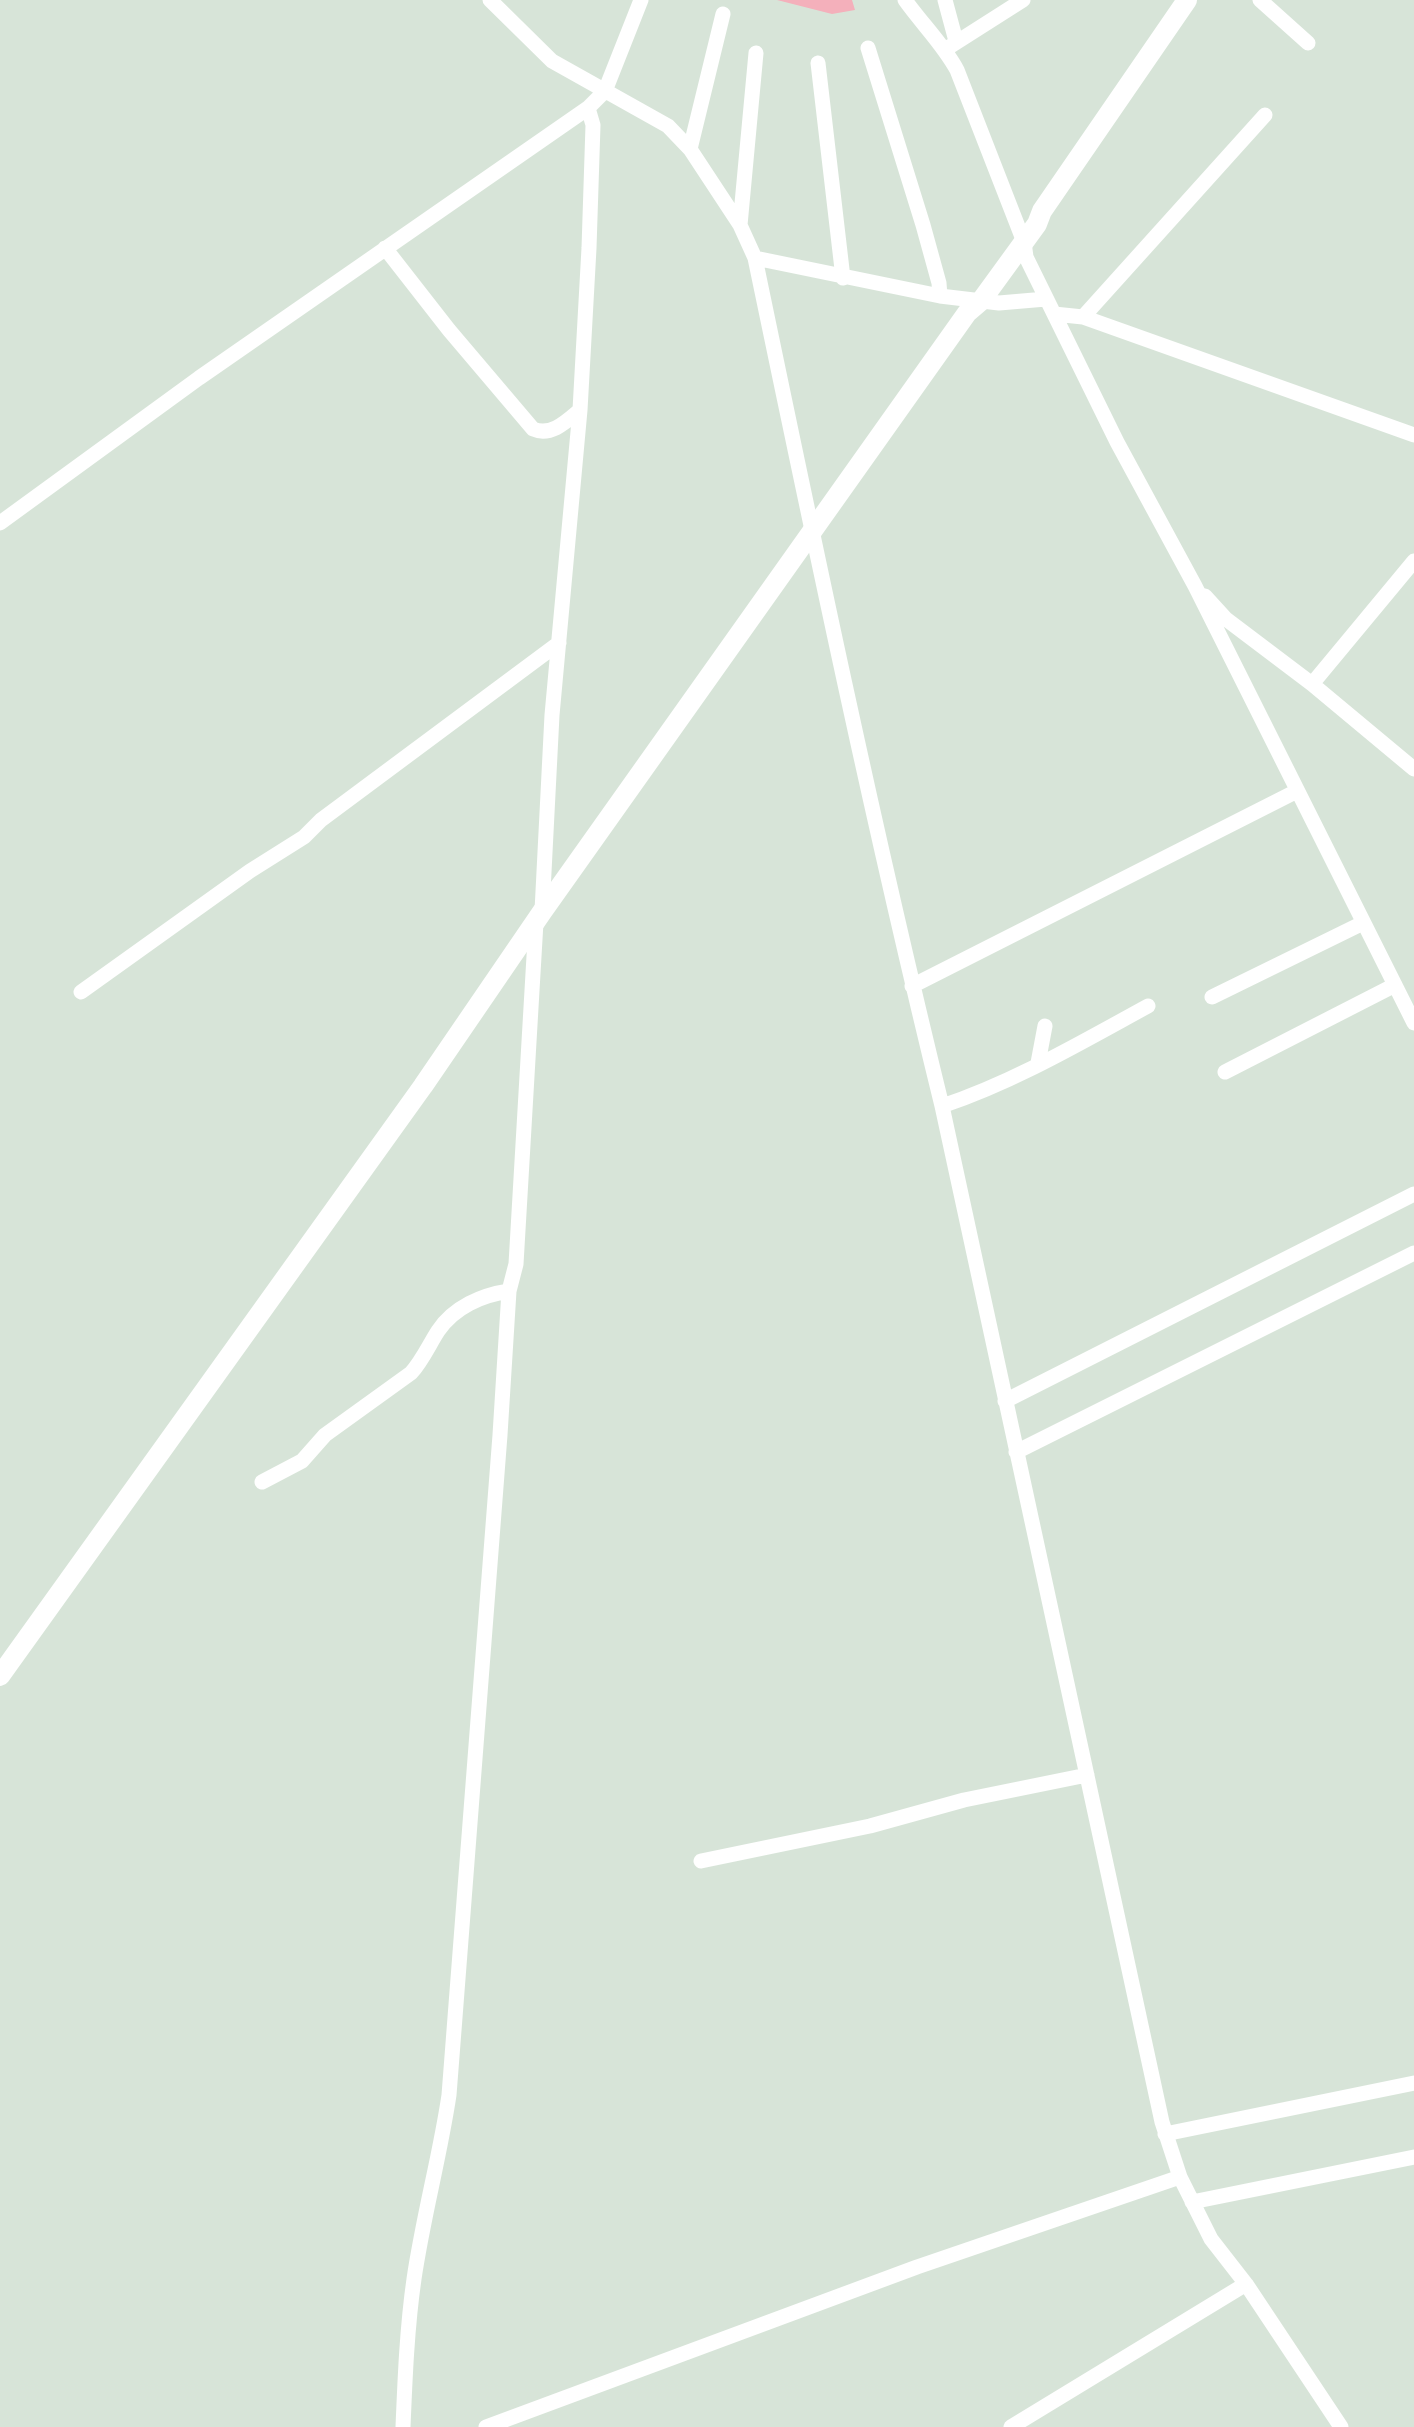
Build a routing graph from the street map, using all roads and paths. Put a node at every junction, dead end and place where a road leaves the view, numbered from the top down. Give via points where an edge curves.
1 (490, 0) edge
2 (641, 0) edge
3 (905, 0) edge
4 (945, 0) edge
5 (1023, 0) edge
6 (1187, 0) edge
7 (1260, 0) edge
8 (723, 14) dead end
9 (1308, 43) dead end
10 (951, 45) junction
11 (868, 48) dead end
12 (756, 52) dead end
13 (818, 63) dead end
14 (605, 91) junction
15 (588, 108) junction
16 (1264, 115) dead end
17 (690, 149) junction
18 (740, 226) junction
19 (1018, 247) junction
20 (385, 248) junction
21 (755, 258) junction
22 (843, 278) junction
23 (940, 296) junction
24 (973, 305) junction
25 (1050, 306) junction
26 (1083, 318) junction
27 (580, 410) junction
28 (1414, 435) edge
29 (0, 523) edge
30 (811, 534) junction
31 (1414, 561) edge
32 (1195, 586) junction
33 (559, 643) junction
34 (1312, 684) junction
35 (1414, 770) edge
36 (1297, 790) junction
37 (539, 917) junction
38 (1364, 923) junction
39 (1395, 985) junction
40 (912, 986) junction
41 (82, 992) dead end
42 (1212, 997) dead end
43 (1148, 1006) dead end
44 (1414, 1023) edge
45 (1045, 1026) dead end
46 (1038, 1064) junction
47 (1225, 1072) dead end
48 (942, 1106) junction
49 (1414, 1194) edge
50 (1414, 1252) edge
51 (509, 1292) junction
52 (1005, 1400) junction
53 (1016, 1452) junction
54 (262, 1482) dead end
55 (0, 1676) edge
56 (1088, 1776) junction
57 (701, 1861) dead end
58 (1414, 2083) edge
59 (1166, 2134) junction
60 (1414, 2157) edge
61 (1180, 2177) junction
62 (1192, 2202) junction
63 (1246, 2284) junction
64 (1335, 2425) edge
65 (403, 2427) edge
66 (486, 2427) edge
67 (1010, 2427) edge

1 - 14 street via 552,61
2 - 14 street
3 - 10 street via 926,28
4 - 10 street
5 - 10 street
6 - 19 main road via 1042,210 1030,218
7 - 9 street
8 - 17 street
10 - 19 street
11 - 23 street
12 - 18 street
13 - 22 street
14 - 15 street
14 - 17 street via 668,126
15 - 20 street
15 - 27 street via 593,125
16 - 26 street
17 - 18 street
18 - 21 street
19 - 24 main road
19 - 25 street
20 - 27 street via 534,429 550,430
20 - 29 street
21 - 22 street
21 - 30 street
22 - 23 street
23 - 24 street
24 - 25 street
24 - 30 main road
25 - 26 street
25 - 32 street
26 - 28 street
27 - 33 street
30 - 37 main road
30 - 40 street
31 - 34 street
32 - 34 street via 1226,619
32 - 36 street
33 - 37 street
33 - 41 street via 304,837
34 - 35 street
36 - 38 street
36 - 40 street
37 - 51 street
37 - 55 main road
38 - 39 street
38 - 42 street
39 - 44 street
39 - 47 street
40 - 48 street
43 - 46 street
45 - 46 street
46 - 48 street
48 - 52 street
49 - 52 street
50 - 53 street
51 - 54 street via 479,1297 455,1314 411,1373 325,1435 296,1466
51 - 65 street via 449,2094 414,2274
52 - 53 street
53 - 56 street
56 - 57 street
56 - 59 street
58 - 59 street
59 - 61 street
60 - 62 street
61 - 62 street
61 - 66 street
62 - 63 street
63 - 64 street
63 - 67 street

